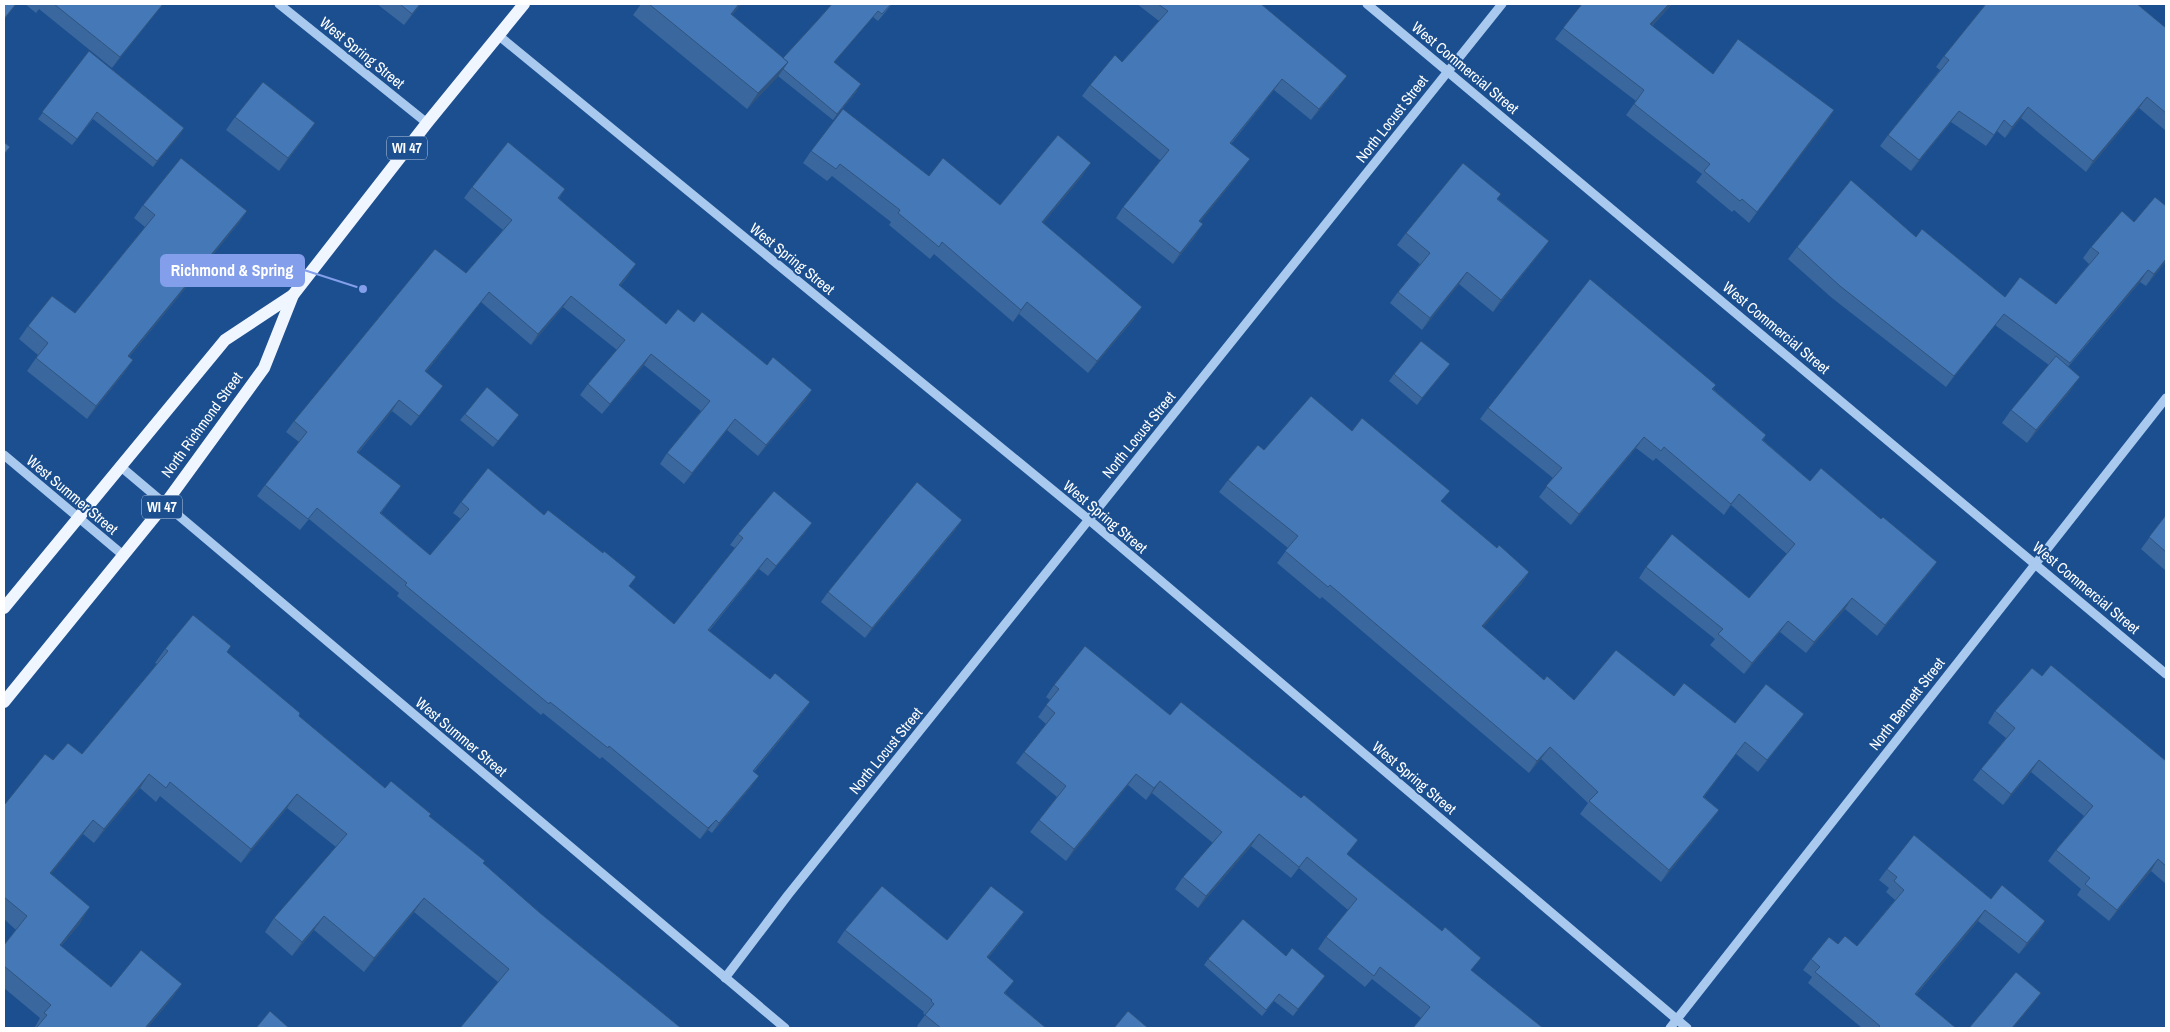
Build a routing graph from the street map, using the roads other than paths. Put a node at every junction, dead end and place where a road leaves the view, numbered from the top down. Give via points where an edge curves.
1 (279, 4) edge
2 (524, 4) edge
3 (1368, 4) edge
4 (1502, 4) edge
5 (498, 35) junction
6 (1447, 71) junction
7 (427, 123) junction
8 (293, 295) junction
9 (2166, 398) edge
10 (4, 455) edge
11 (120, 466) junction
12 (165, 504) junction
13 (77, 517) junction
14 (1088, 519) junction
15 (123, 556) junction
16 (2035, 562) junction
17 (4, 608) edge
18 (2166, 674) edge
19 (4, 702) edge
20 (725, 978) junction
21 (1677, 1020) junction
22 (785, 1028) edge
23 (1670, 1028) edge
24 (1687, 1028) edge

1 - 7 street, West Spring Street
2 - 5 main road, North Richmond Street / WI 47
3 - 6 street, West Commercial Street
4 - 6 street, North Locust Street
5 - 7 main road, North Richmond Street / WI 47
5 - 14 street, West Spring Street
6 - 14 street, North Locust Street
6 - 16 street, West Commercial Street
7 - 8 main road, North Richmond Street / WI 47
8 - 11 main road, North Richmond Street / WI 47 via 226,340
8 - 12 main road, North Richmond Street / WI 47 via 264,368
9 - 16 street, North Bennett Street
10 - 13 street, West Summer Street
11 - 12 street, West Summer Street
11 - 13 main road, North Richmond Street / WI 47
12 - 15 main road, North Richmond Street / WI 47
12 - 20 street, West Summer Street
13 - 15 street, West Summer Street
13 - 17 main road, North Richmond Street / WI 47
14 - 20 street, North Locust Street
14 - 21 street, West Spring Street
15 - 19 main road, North Richmond Street / WI 47
16 - 18 street, West Commercial Street
16 - 21 street, North Bennett Street
20 - 22 street, West Summer Street
21 - 23 street, North Bennett Street
21 - 24 street, West Spring Street

